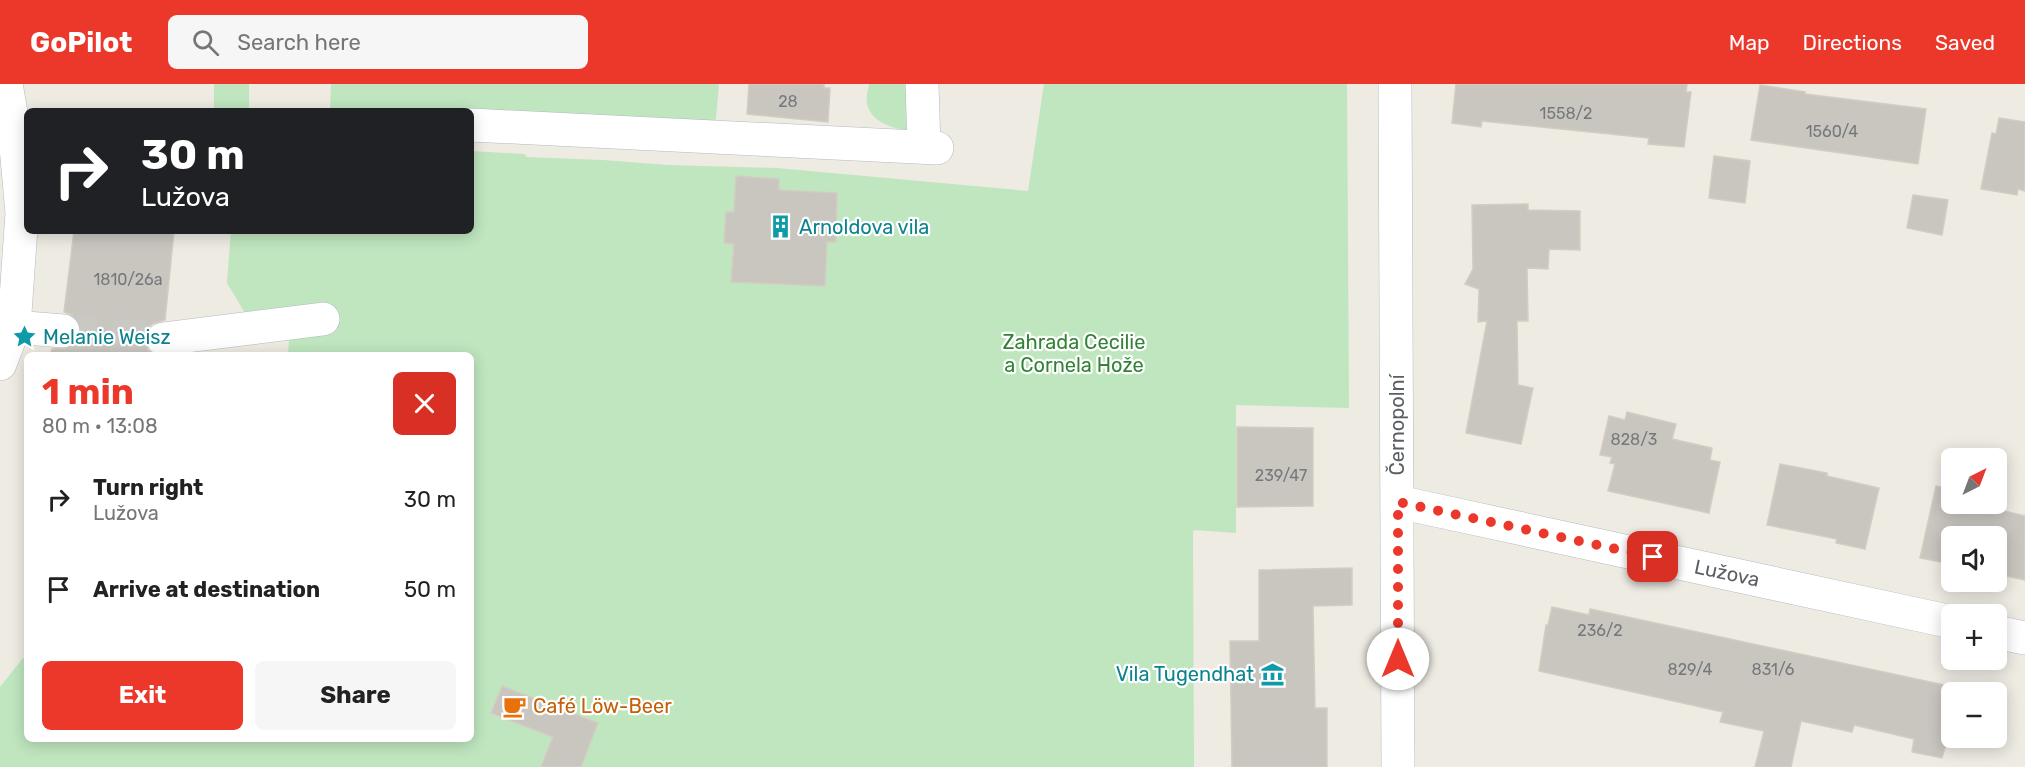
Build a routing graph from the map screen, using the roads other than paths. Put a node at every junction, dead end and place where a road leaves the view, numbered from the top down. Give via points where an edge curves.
1 (6, 84) edge
2 (922, 84) edge
3 (1395, 84) edge
4 (474, 125) edge
5 (21, 135) edge
6 (323, 319) dead end
7 (14, 327) junction
8 (63, 332) tunnel mouth
9 (163, 339) tunnel mouth
10 (0, 363) edge
11 (1398, 502) junction
12 (1941, 620) edge
13 (2007, 634) edge
14 (2025, 638) edge
15 (1398, 767) edge

1 - 5 street
2 - 4 street via 930,147
3 - 11 street, Černopolní
5 - 7 street via 22,213
6 - 9 street
7 - 8 street
7 - 10 street
11 - 12 street, Lužova
11 - 15 street, Černopolní
13 - 14 street

